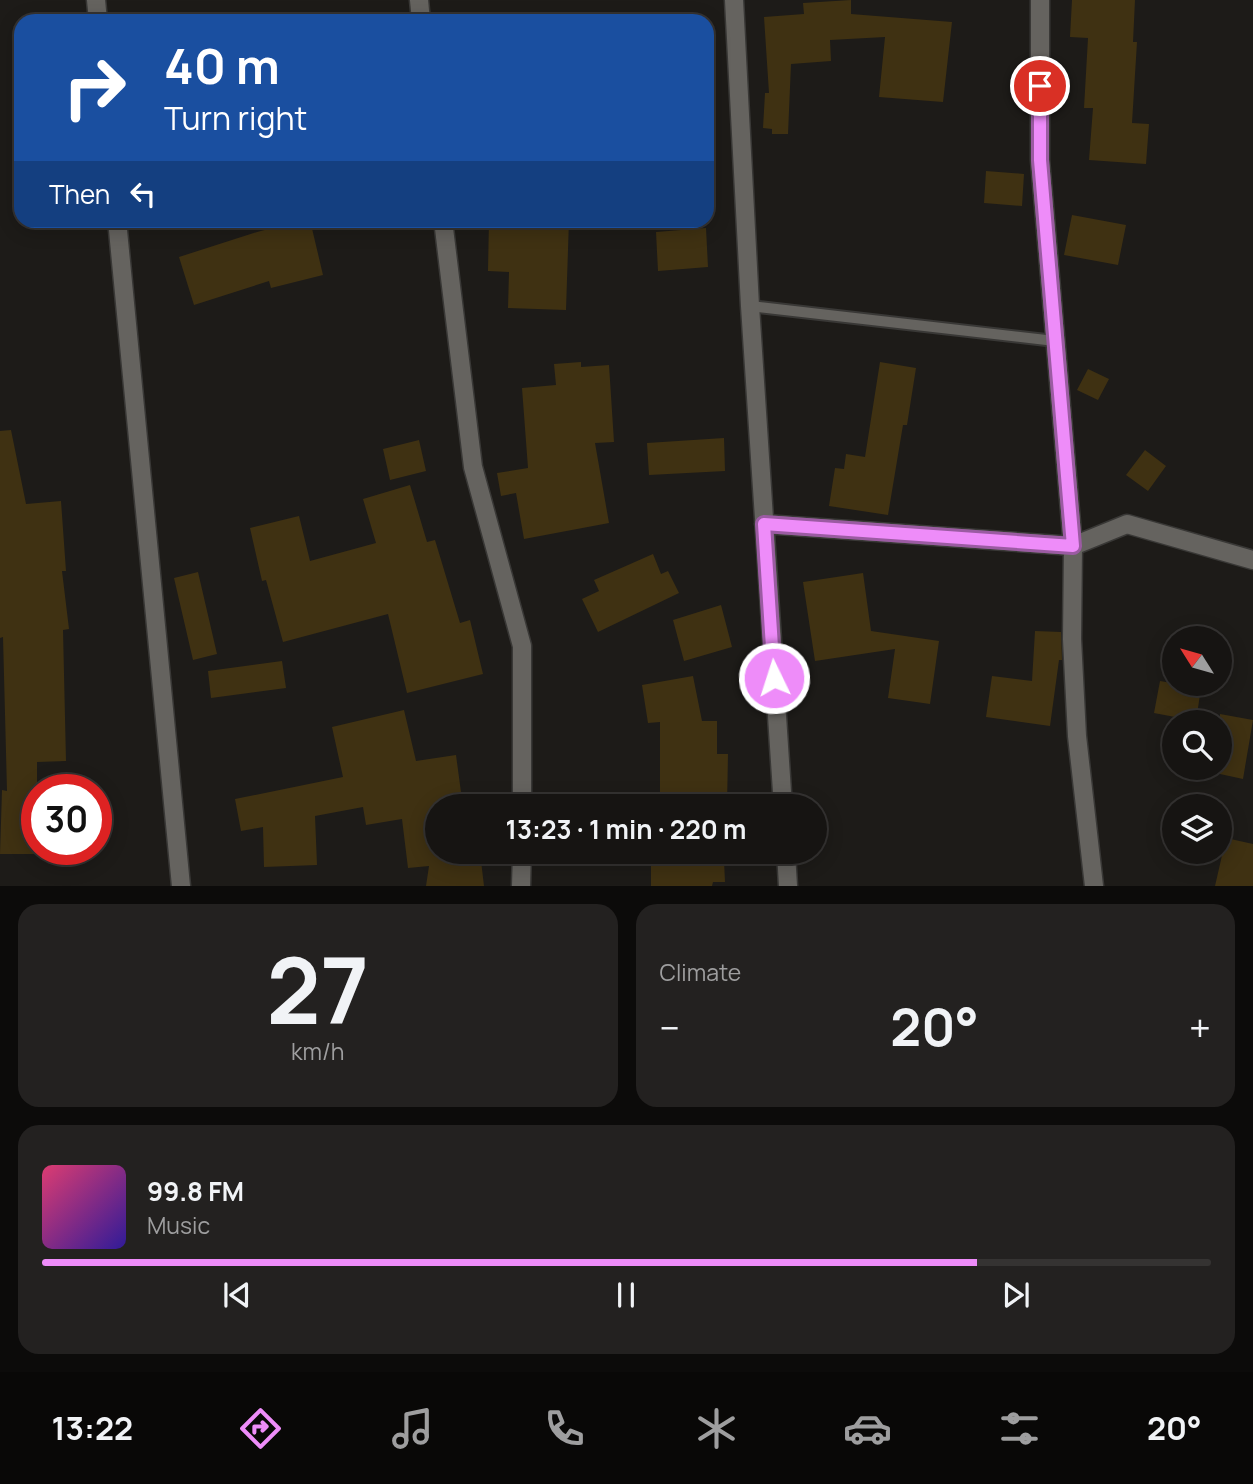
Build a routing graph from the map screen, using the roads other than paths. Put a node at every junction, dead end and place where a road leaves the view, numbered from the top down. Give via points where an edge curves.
1 (734, 0) edge
2 (1040, 0) edge
3 (118, 228) edge
4 (444, 228) edge
5 (750, 306) junction
6 (1055, 341) junction
7 (764, 524) junction
8 (1073, 546) junction
9 (1253, 560) edge
10 (522, 794) edge
11 (782, 794) edge
12 (522, 864) edge
13 (787, 864) edge
14 (181, 886) edge
15 (521, 886) edge
16 (788, 886) edge
17 (1094, 886) edge

1 - 5 street
2 - 6 street via 1040,160
3 - 14 street
4 - 10 street via 473,467 522,646
5 - 6 lane
5 - 7 street
6 - 8 street
7 - 8 street
7 - 11 street
8 - 9 street via 1127,524
8 - 17 street via 1077,736
12 - 15 street
13 - 16 street

